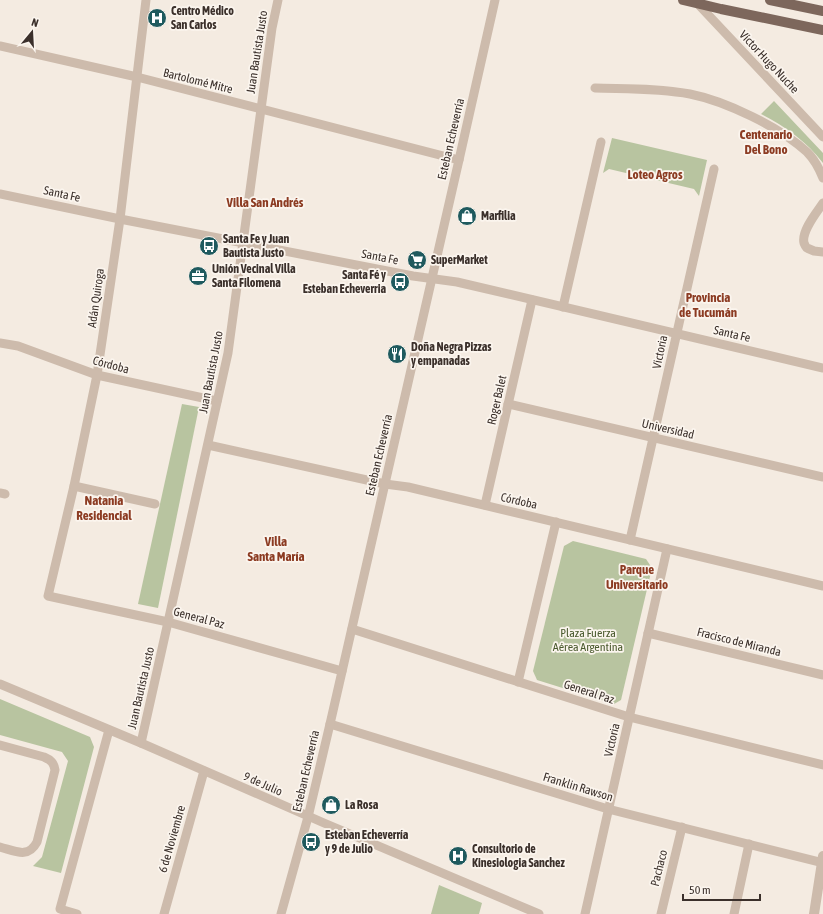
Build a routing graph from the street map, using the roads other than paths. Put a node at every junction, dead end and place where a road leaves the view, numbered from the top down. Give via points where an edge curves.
1 (146, 0) edge
2 (278, 0) edge
3 (495, 0) edge
4 (683, 0) edge
5 (770, 0) edge
6 (697, 4) junction
7 (823, 11) edge
8 (823, 30) edge
9 (0, 46) edge
10 (137, 77) junction
11 (595, 88) dead end
12 (261, 109) junction
13 (823, 137) edge
14 (601, 142) dead end
15 (459, 160) junction
16 (714, 169) dead end
17 (823, 178) edge
18 (0, 194) edge
19 (823, 203) edge
20 (120, 219) junction
21 (243, 243) junction
22 (823, 252) edge
23 (432, 278) junction
24 (532, 300) junction
25 (563, 307) junction
26 (676, 334) junction
27 (0, 343) edge
28 (823, 368) edge
29 (97, 375) junction
30 (218, 401) junction
31 (508, 404) junction
32 (653, 437) junction
33 (208, 445) junction
34 (823, 477) edge
35 (385, 484) junction
36 (74, 486) junction
37 (155, 504) dead end
38 (485, 505) junction
39 (556, 522) junction
40 (630, 540) junction
41 (667, 549) junction
42 (823, 586) edge
43 (48, 596) joint
44 (168, 622) junction
45 (352, 629) junction
46 (648, 632) junction
47 (342, 671) junction
48 (823, 675) edge
49 (518, 682) junction
50 (0, 684) edge
51 (629, 717) junction
52 (330, 724) junction
53 (109, 730) junction
54 (141, 743) junction
55 (0, 745) edge
56 (823, 764) edge
57 (204, 771) junction
58 (608, 809) junction
59 (308, 817) junction
60 (682, 828) junction
61 (749, 844) junction
62 (0, 847) edge
63 (823, 861) edge
64 (77, 914) edge
65 (164, 914) edge
66 (281, 914) edge
67 (539, 914) edge
68 (585, 914) edge
69 (660, 914) edge
70 (734, 914) edge
71 (814, 914) edge

1 - 10 street, Adán Quiroga
2 - 12 street, Juan Bautista Justo
3 - 15 street, Esteban Echeverría
4 - 6 main road
5 - 7 main road
6 - 8 main road
6 - 13 street, Víctor Hugo Nuche
9 - 10 street, Bartolomé Mitre
10 - 12 street, Bartolomé Mitre
10 - 20 street, Adán Quiroga
11 - 17 street via 663,90 695,95 722,103 769,126 798,144 814,160
12 - 15 street, Bartolomé Mitre
12 - 21 street, Juan Bautista Justo
14 - 25 street
15 - 23 street, Esteban Echeverría
16 - 26 street, Victoria
18 - 20 street, Santa Fe
19 - 22 street via 804,232 803,238 807,248
20 - 21 street, Santa Fe
20 - 29 street, Adán Quiroga
21 - 23 street, Santa Fe
21 - 30 street, Juan Bautista Justo via 228,353
23 - 24 street, Santa Fe
23 - 35 street, Esteban Echeverría
24 - 25 street, Santa Fe
24 - 31 street, Roger Balet
25 - 26 street, Santa Fe
26 - 28 street, Santa Fe
26 - 32 street, Victoria
27 - 29 street, Córdoba via 18,346
29 - 30 street, Córdoba
29 - 36 street, Adán Quiroga
30 - 33 street, Juan Bautista Justo
31 - 32 street, Universidad
31 - 38 street, Roger Balet
32 - 34 street, Universidad
32 - 40 street, Victoria
33 - 35 street, Córdoba
33 - 44 street, Juan Bautista Justo
35 - 38 street, Córdoba
35 - 45 street, Esteban Echeverría
36 - 37 street
36 - 43 street, Adán Quiroga
38 - 39 street, Córdoba
39 - 40 street, Córdoba
39 - 49 street
40 - 41 street, Córdoba
41 - 42 street, Córdoba
41 - 46 street, Victoria
43 - 44 street, General Paz
44 - 47 street, General Paz
44 - 54 street, Juan Bautista Justo
45 - 47 street, Esteban Echeverría
45 - 49 street, General Paz
46 - 48 street, Fracisco de Miranda
46 - 51 street, Victoria
47 - 52 street, Esteban Echeverría
49 - 51 street, General Paz
50 - 53 street, 9 de Julio
51 - 56 street, General Paz
51 - 58 street, Victoria
52 - 58 street, Franklin Rawson
52 - 59 street, Esteban Echeverría
53 - 54 street, 9 de Julio
53 - 64 street, Juan Bautista Justo via 60,909
54 - 57 street, 9 de Julio
55 - 62 street via 49,759 53,762 55,770 33,849 23,853
57 - 59 street, 9 de Julio
57 - 65 street, 6 de Noviembre
58 - 60 street, Franklin Rawson
58 - 68 street, Victoria
59 - 66 street, Esteban Echeverría
59 - 67 street, 9 de Julio
60 - 61 street, Franklin Rawson
60 - 69 street, Pachaco
61 - 63 street, Franklin Rawson
61 - 70 street
63 - 71 street

